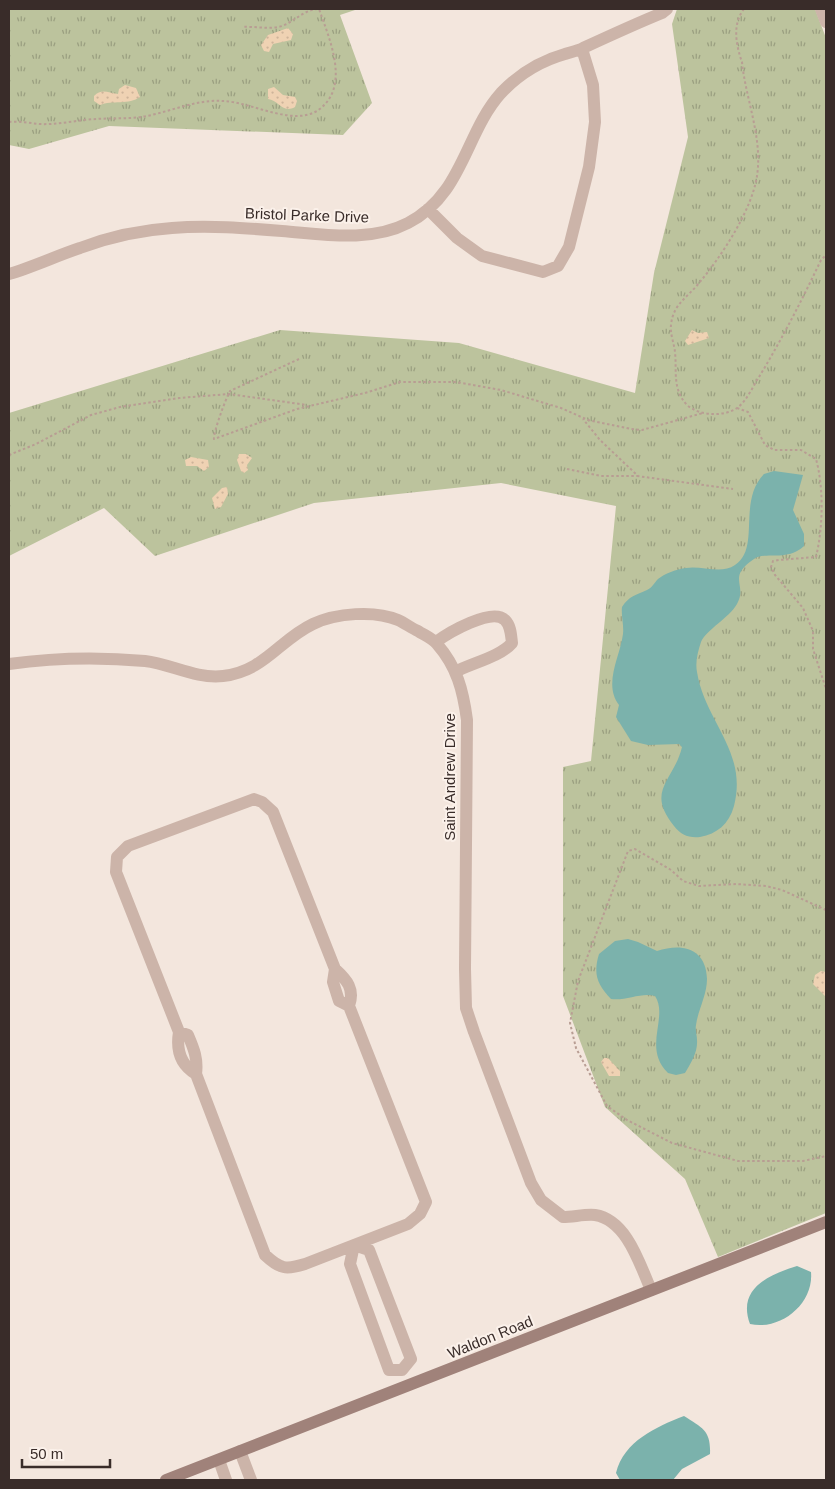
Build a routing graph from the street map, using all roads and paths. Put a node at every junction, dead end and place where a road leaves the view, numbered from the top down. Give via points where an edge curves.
1 (319, 9) edge
2 (667, 9) edge
3 (744, 9) edge
4 (821, 9) edge
5 (826, 22) edge
6 (242, 27) dead end
7 (582, 49) junction
8 (9, 122) edge
9 (428, 208) junction
10 (826, 255) edge
11 (9, 274) edge
12 (299, 359) dead end
13 (228, 394) junction
14 (309, 405) junction
15 (737, 408) junction
16 (702, 413) junction
17 (580, 415) junction
18 (9, 455) edge
19 (567, 470) dead end
20 (637, 476) junction
21 (732, 489) dead end
22 (436, 642) junction
23 (9, 664) edge
24 (456, 672) junction
25 (826, 689) edge
26 (826, 910) edge
27 (826, 1156) edge
28 (826, 1222) edge
29 (354, 1245) junction
30 (651, 1290) junction
31 (402, 1370) junction
32 (408, 1387) junction
33 (240, 1451) junction
34 (219, 1460) junction
35 (166, 1480) edge
36 (226, 1480) edge
37 (251, 1480) edge

1 - 6 path via 312,9 274,28
1 - 8 path via 333,54 335,81 332,96 310,115 281,115 250,104 210,100 140,117 39,124
2 - 7 street, Bristol Parke Drive
3 - 16 path via 736,25 759,151 754,188 733,234 673,313 670,329 677,388 689,407
4 - 5 street
7 - 9 street, Bristol Parke Drive via 564,54 517,77 483,119 460,170
7 - 9 street via 592,85 594,122 589,167 574,230 558,266 543,272 482,256 457,238
9 - 11 street, Bristol Parke Drive via 409,223 380,233 348,236 198,226 161,229 80,247
10 - 15 path via 763,370
12 - 13 path
13 - 14 path
13 - 14 path via 213,432 214,439
13 - 18 path via 106,409
14 - 17 path via 400,382 456,382 520,394
15 - 16 path via 720,414
15 - 25 path via 748,412 765,445 774,450 801,450 816,459 820,486 820,542 816,557 773,561 771,567 803,608 813,631 813,649
16 - 17 path via 642,430 588,420
17 - 20 path
19 - 20 path via 601,476
20 - 21 path
22 - 23 street, Saint Andrew Drive via 397,620 364,614 338,616 312,624 257,666 221,676 191,674 146,662 92,660
22 - 24 street, Saint Andrew Drive
22 - 24 street via 487,617 500,616 506,621 512,643 505,650
24 - 30 street, Saint Andrew Drive via 463,689 467,720 466,1008 531,1182 542,1200 563,1217 595,1215 620,1228
26 - 27 path via 766,886 699,886 683,881 635,849 628,851 578,981 570,1023 576,1048 607,1106 627,1120 672,1143 738,1161 803,1160
28 - 30 street, Waldon Road
29 - 29 street via 408,1224 420,1214 426,1202 350,1006 353,996 347,979 335,969 273,812 254,799 128,846 117,857 116,872 179,1032 177,1042 181,1057 186,1068 196,1074 266,1254 276,1264 289,1269
29 - 31 street via 350,1264 389,1370
29 - 31 street via 369,1250 411,1359
30 - 32 street, Waldon Road
31 - 32 street
32 - 33 street, Waldon Road
33 - 34 street, Waldon Road
33 - 37 street
34 - 35 street, Waldon Road
34 - 36 street

